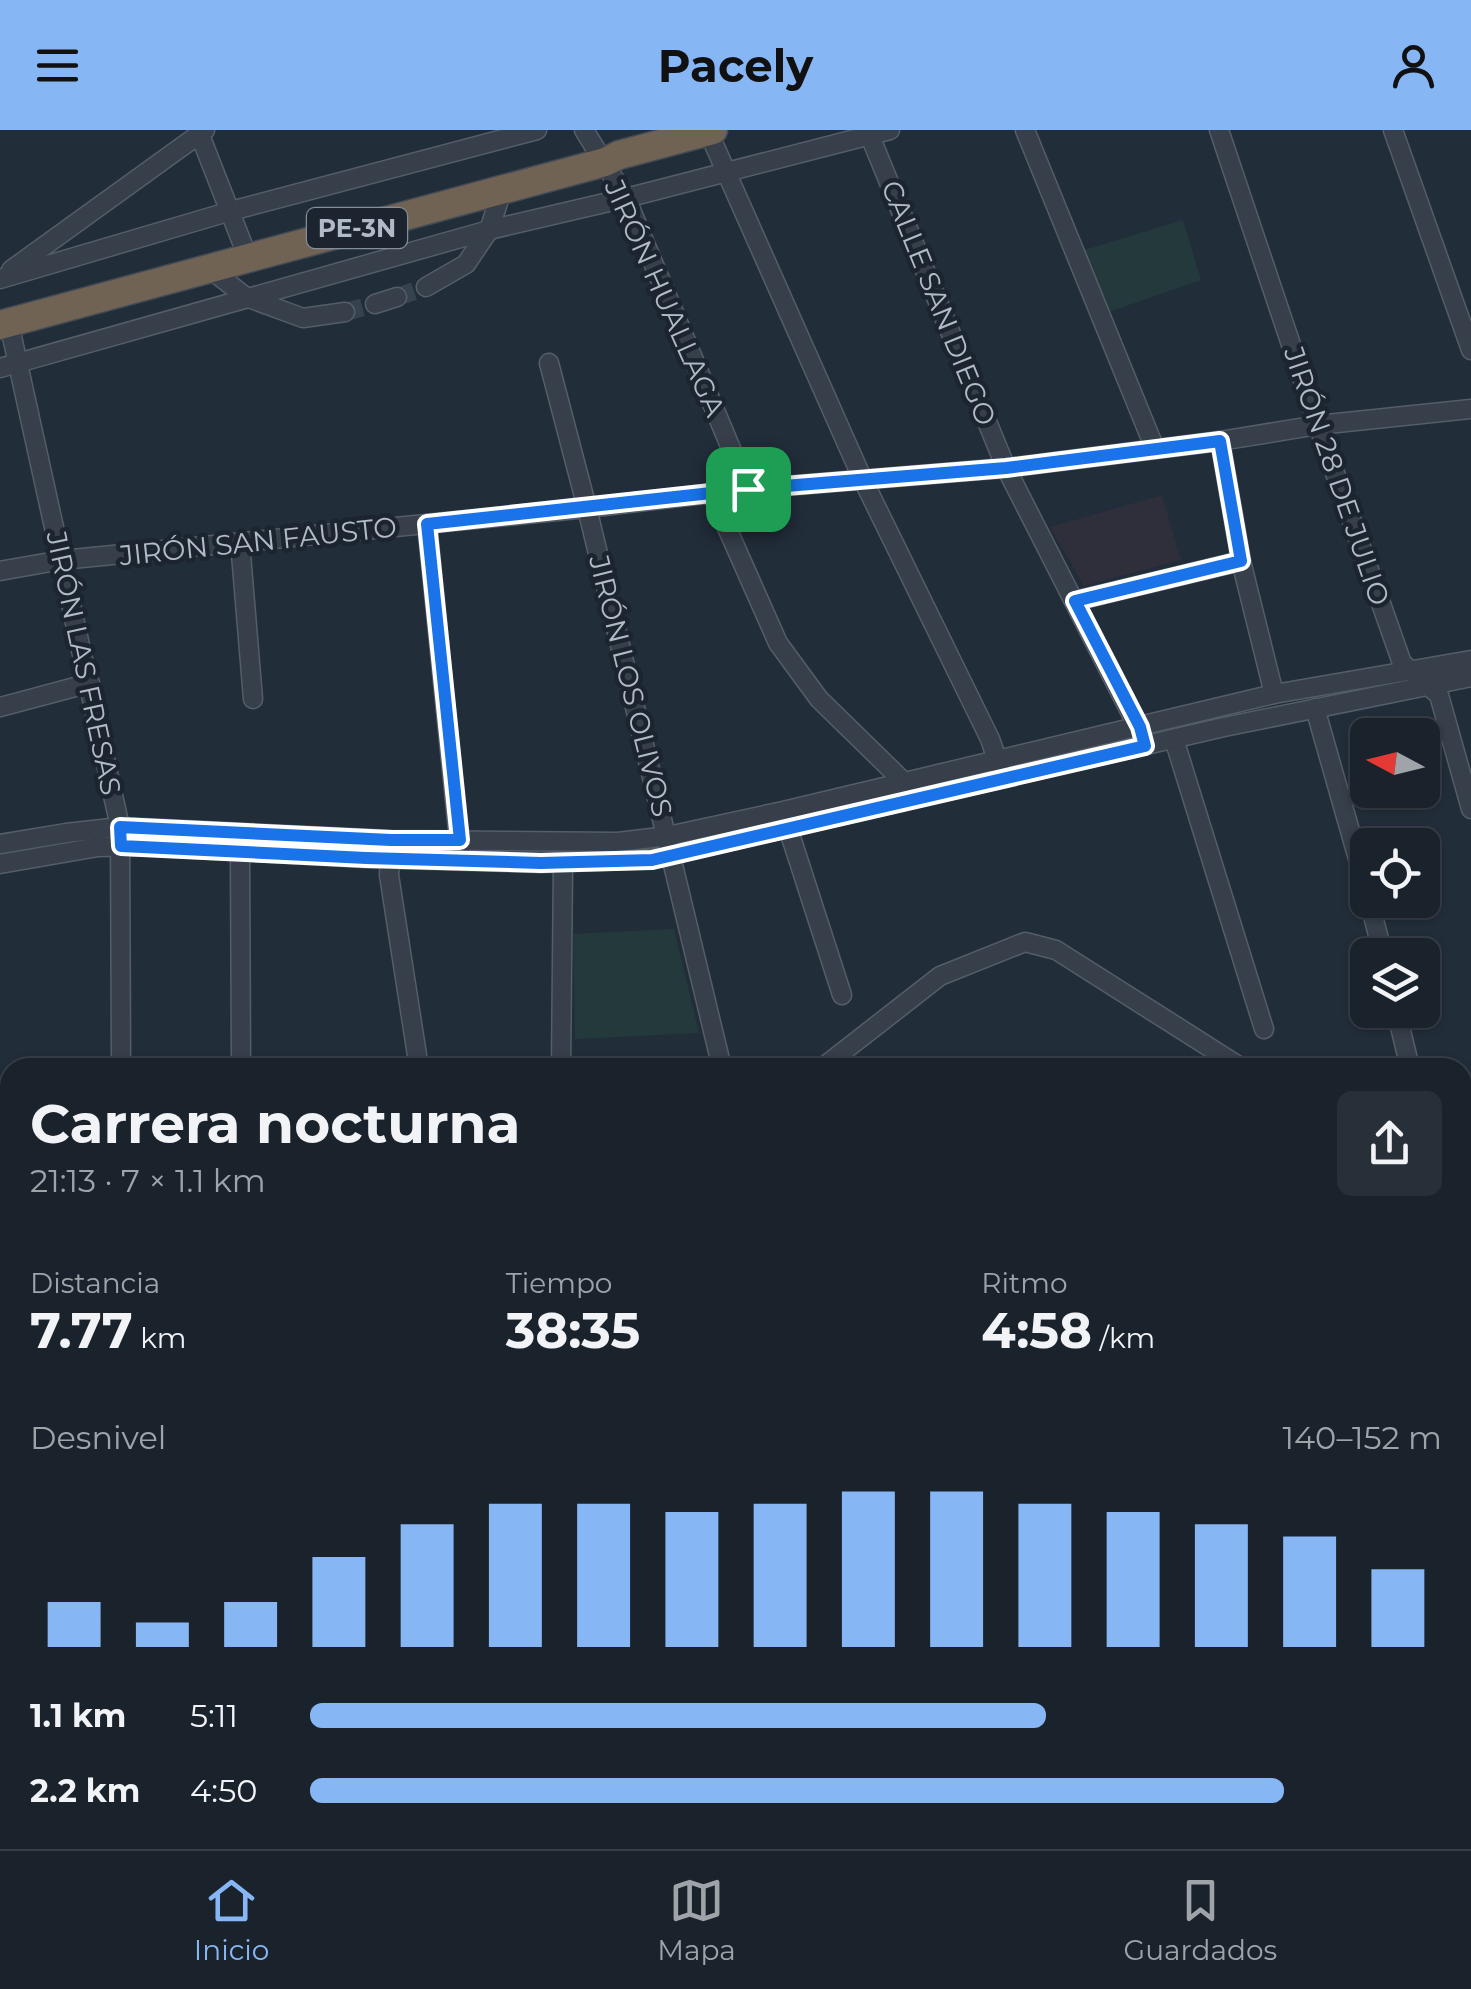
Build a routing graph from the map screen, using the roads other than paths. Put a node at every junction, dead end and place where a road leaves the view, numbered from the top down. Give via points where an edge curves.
1 (538, 130) edge
2 (584, 130) edge
3 (890, 130) edge
4 (1026, 130) edge
5 (1219, 130) edge
6 (1393, 130) edge
7 (201, 131) edge
8 (710, 131) edge
9 (868, 133) edge
10 (605, 162) junction
11 (726, 173) junction
12 (503, 188) junction
13 (626, 198) junction
14 (231, 211) junction
15 (489, 230) junction
16 (248, 258) junction
17 (210, 269) junction
18 (0, 279) edge
19 (426, 287) tunnel mouth
20 (397, 297) tunnel mouth
21 (246, 298) junction
22 (375, 304) tunnel mouth
23 (345, 312) tunnel mouth
24 (5, 324) edge
25 (1471, 350) edge
26 (549, 363) dead end
27 (9, 365) edge
28 (1471, 409) edge
29 (1318, 425) junction
30 (1220, 441) junction
31 (1156, 449) junction
32 (1006, 468) junction
33 (863, 480) junction
34 (748, 489) junction
35 (712, 494) junction
36 (587, 508) junction
37 (427, 524) junction
38 (240, 542) junction
39 (62, 560) junction
40 (1241, 561) junction
41 (0, 572) edge
42 (1075, 601) junction
43 (1471, 660) edge
44 (1410, 670) junction
45 (1471, 677) edge
46 (90, 683) junction
47 (1428, 684) junction
48 (1274, 694) junction
49 (253, 700) dead end
50 (0, 706) edge
51 (1315, 708) junction
52 (1142, 736) junction
53 (1174, 739) junction
54 (1001, 769) junction
55 (904, 782) junction
56 (1471, 809) edge
57 (788, 828) junction
58 (1350, 833) edge
59 (668, 836) junction
60 (120, 837) junction
61 (460, 840) junction
62 (0, 844) edge
63 (240, 852) junction
64 (672, 855) junction
65 (390, 859) junction
66 (460, 861) junction
67 (563, 863) junction
68 (0, 864) edge
69 (842, 994) dead end
70 (1400, 1028) edge
71 (1264, 1029) dead end
72 (122, 1058) edge
73 (241, 1058) edge
74 (417, 1058) edge
75 (561, 1058) edge
76 (720, 1058) edge
77 (835, 1058) edge
78 (1226, 1058) edge
79 (1408, 1058) edge

1 - 14 street
2 - 10 street, JIRÓN HUALLAGA
3 - 9 street
4 - 31 street
5 - 29 street, JIRÓN 28 DE JULIO
6 - 25 street
7 - 14 street
7 - 18 street
8 - 10 highway, PE-3N
8 - 11 street
9 - 11 street
9 - 32 street, CALLE SAN DIEGO
10 - 12 highway, PE-3N
10 - 13 street, JIRÓN HUALLAGA
11 - 13 street
11 - 33 street
12 - 15 street
12 - 16 highway, PE-3N
13 - 15 street
13 - 34 street, JIRÓN HUALLAGA
14 - 16 street
14 - 18 street
15 - 19 street via 466,264
15 - 21 street
16 - 17 highway, PE-3N
17 - 21 street
17 - 24 highway, PE-3N
20 - 22 street
21 - 23 street via 302,318
21 - 27 street
24 - 27 street, JIRÓN LAS FRESAS
26 - 36 street, JIRÓN LOS OLIVOS
27 - 39 street, JIRÓN LAS FRESAS
28 - 29 street, JIRÓN SAN FAUSTO
29 - 30 street, JIRÓN SAN FAUSTO
29 - 44 street, JIRÓN 28 DE JULIO
30 - 31 street, JIRÓN SAN FAUSTO
30 - 40 street
31 - 32 street, JIRÓN SAN FAUSTO
32 - 33 street, JIRÓN SAN FAUSTO
32 - 42 street, CALLE SAN DIEGO
33 - 34 street, JIRÓN SAN FAUSTO
33 - 54 street
34 - 35 street, JIRÓN SAN FAUSTO
35 - 36 street, JIRÓN SAN FAUSTO
35 - 55 street via 778,643 819,699
36 - 37 street, JIRÓN SAN FAUSTO
36 - 59 street, JIRÓN LOS OLIVOS
37 - 38 street, JIRÓN SAN FAUSTO
37 - 61 street
38 - 39 street, JIRÓN SAN FAUSTO
38 - 49 street
39 - 41 street, JIRÓN SAN FAUSTO
39 - 46 street, JIRÓN LAS FRESAS
40 - 42 street
40 - 48 street
42 - 52 street, CALLE SAN DIEGO
43 - 44 street
44 - 47 street, JIRÓN 28 DE JULIO
44 - 48 street
45 - 47 street
46 - 50 street
46 - 60 street, JIRÓN LAS FRESAS
47 - 51 street
47 - 56 street, JIRÓN 28 DE JULIO via 1439,695
48 - 52 street
51 - 53 street
51 - 58 street
52 - 53 street
52 - 54 street
53 - 71 street
54 - 55 street
54 - 57 street
55 - 59 street
57 - 64 street
57 - 69 street
59 - 61 street via 618,842
59 - 64 street, JIRÓN LOS OLIVOS
60 - 61 street
60 - 62 street via 66,833
60 - 63 street
60 - 68 street
60 - 72 street, JIRÓN LAS FRESAS
61 - 66 street
63 - 65 street
63 - 73 street
64 - 67 street
64 - 76 street, JIRÓN LOS OLIVOS
65 - 66 street
65 - 74 street
66 - 67 street
67 - 75 street
70 - 79 street
77 - 78 street via 940,976 1025,942 1056,950

